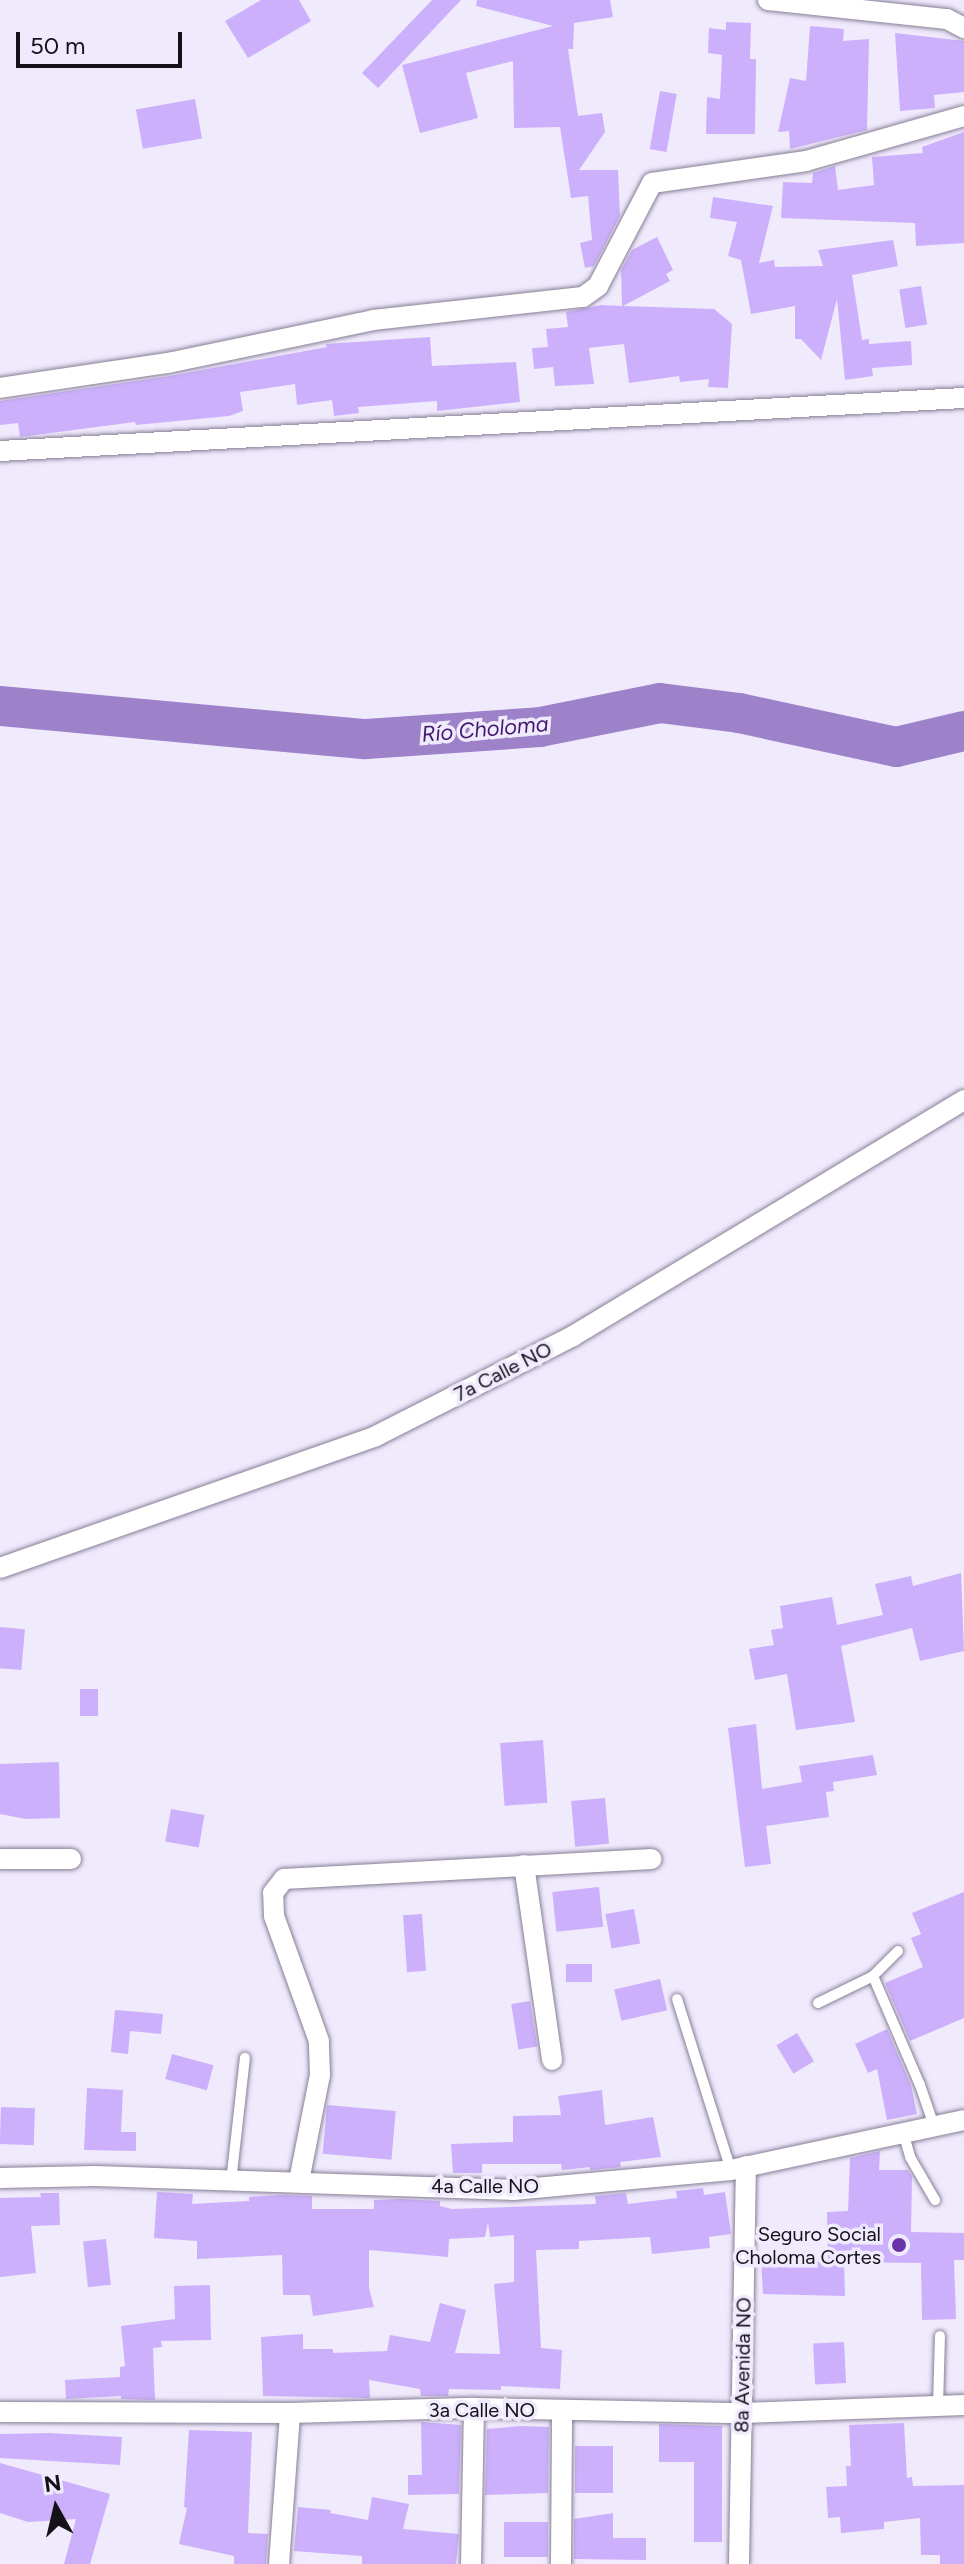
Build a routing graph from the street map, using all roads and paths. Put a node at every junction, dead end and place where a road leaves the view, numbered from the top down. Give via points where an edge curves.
1 (768, 0) edge
2 (964, 28) edge
3 (964, 116) edge
4 (0, 388) edge
5 (964, 398) edge
6 (0, 451) edge
7 (964, 1102) edge
8 (3, 1568) edge
9 (0, 1859) edge
10 (71, 1859) dead end
11 (651, 1859) dead end
12 (524, 1865) junction
13 (898, 1951) dead end
14 (873, 1976) junction
15 (677, 1999) dead end
16 (818, 2003) dead end
17 (245, 2058) dead end
18 (552, 2060) dead end
19 (964, 2120) edge
20 (934, 2126) junction
21 (903, 2132) junction
22 (738, 2168) junction
23 (0, 2178) edge
24 (299, 2181) junction
25 (231, 2182) junction
26 (935, 2200) dead end
27 (940, 2336) dead end
28 (964, 2405) edge
29 (938, 2406) junction
30 (474, 2408) junction
31 (562, 2410) junction
32 (0, 2412) edge
33 (290, 2413) junction
34 (743, 2413) junction
35 (279, 2564) edge
36 (471, 2564) edge
37 (561, 2564) edge
38 (739, 2564) edge

1 - 2 street via 947,19
3 - 4 street via 806,161 652,183 598,286 583,297 373,320 168,363
5 - 6 street
7 - 8 street, 7a Calle NO via 573,1336 376,1436
9 - 10 street
11 - 12 street
12 - 18 street
12 - 24 street via 310,1875 284,1879 273,1893 274,1916 319,2041 320,2075
13 - 14 lane
14 - 16 lane
14 - 20 lane
15 - 22 lane
17 - 25 lane
19 - 20 street, 4a Calle NO
20 - 21 street, 4a Calle NO
21 - 22 street, 4a Calle NO
21 - 26 lane via 910,2157
22 - 24 street, 4a Calle NO via 513,2190
22 - 34 street, 8a Avenida NO
23 - 25 street, 4a Calle NO
24 - 25 street, 4a Calle NO
27 - 29 lane
28 - 29 street, 3a Calle NO
29 - 34 street, 3a Calle NO
30 - 31 street, 3a Calle NO
30 - 33 street, 3a Calle NO
30 - 36 street
31 - 34 street, 3a Calle NO
31 - 37 street
32 - 33 street, 3a Calle NO
33 - 35 street
34 - 38 street, 8a Avenida NO

